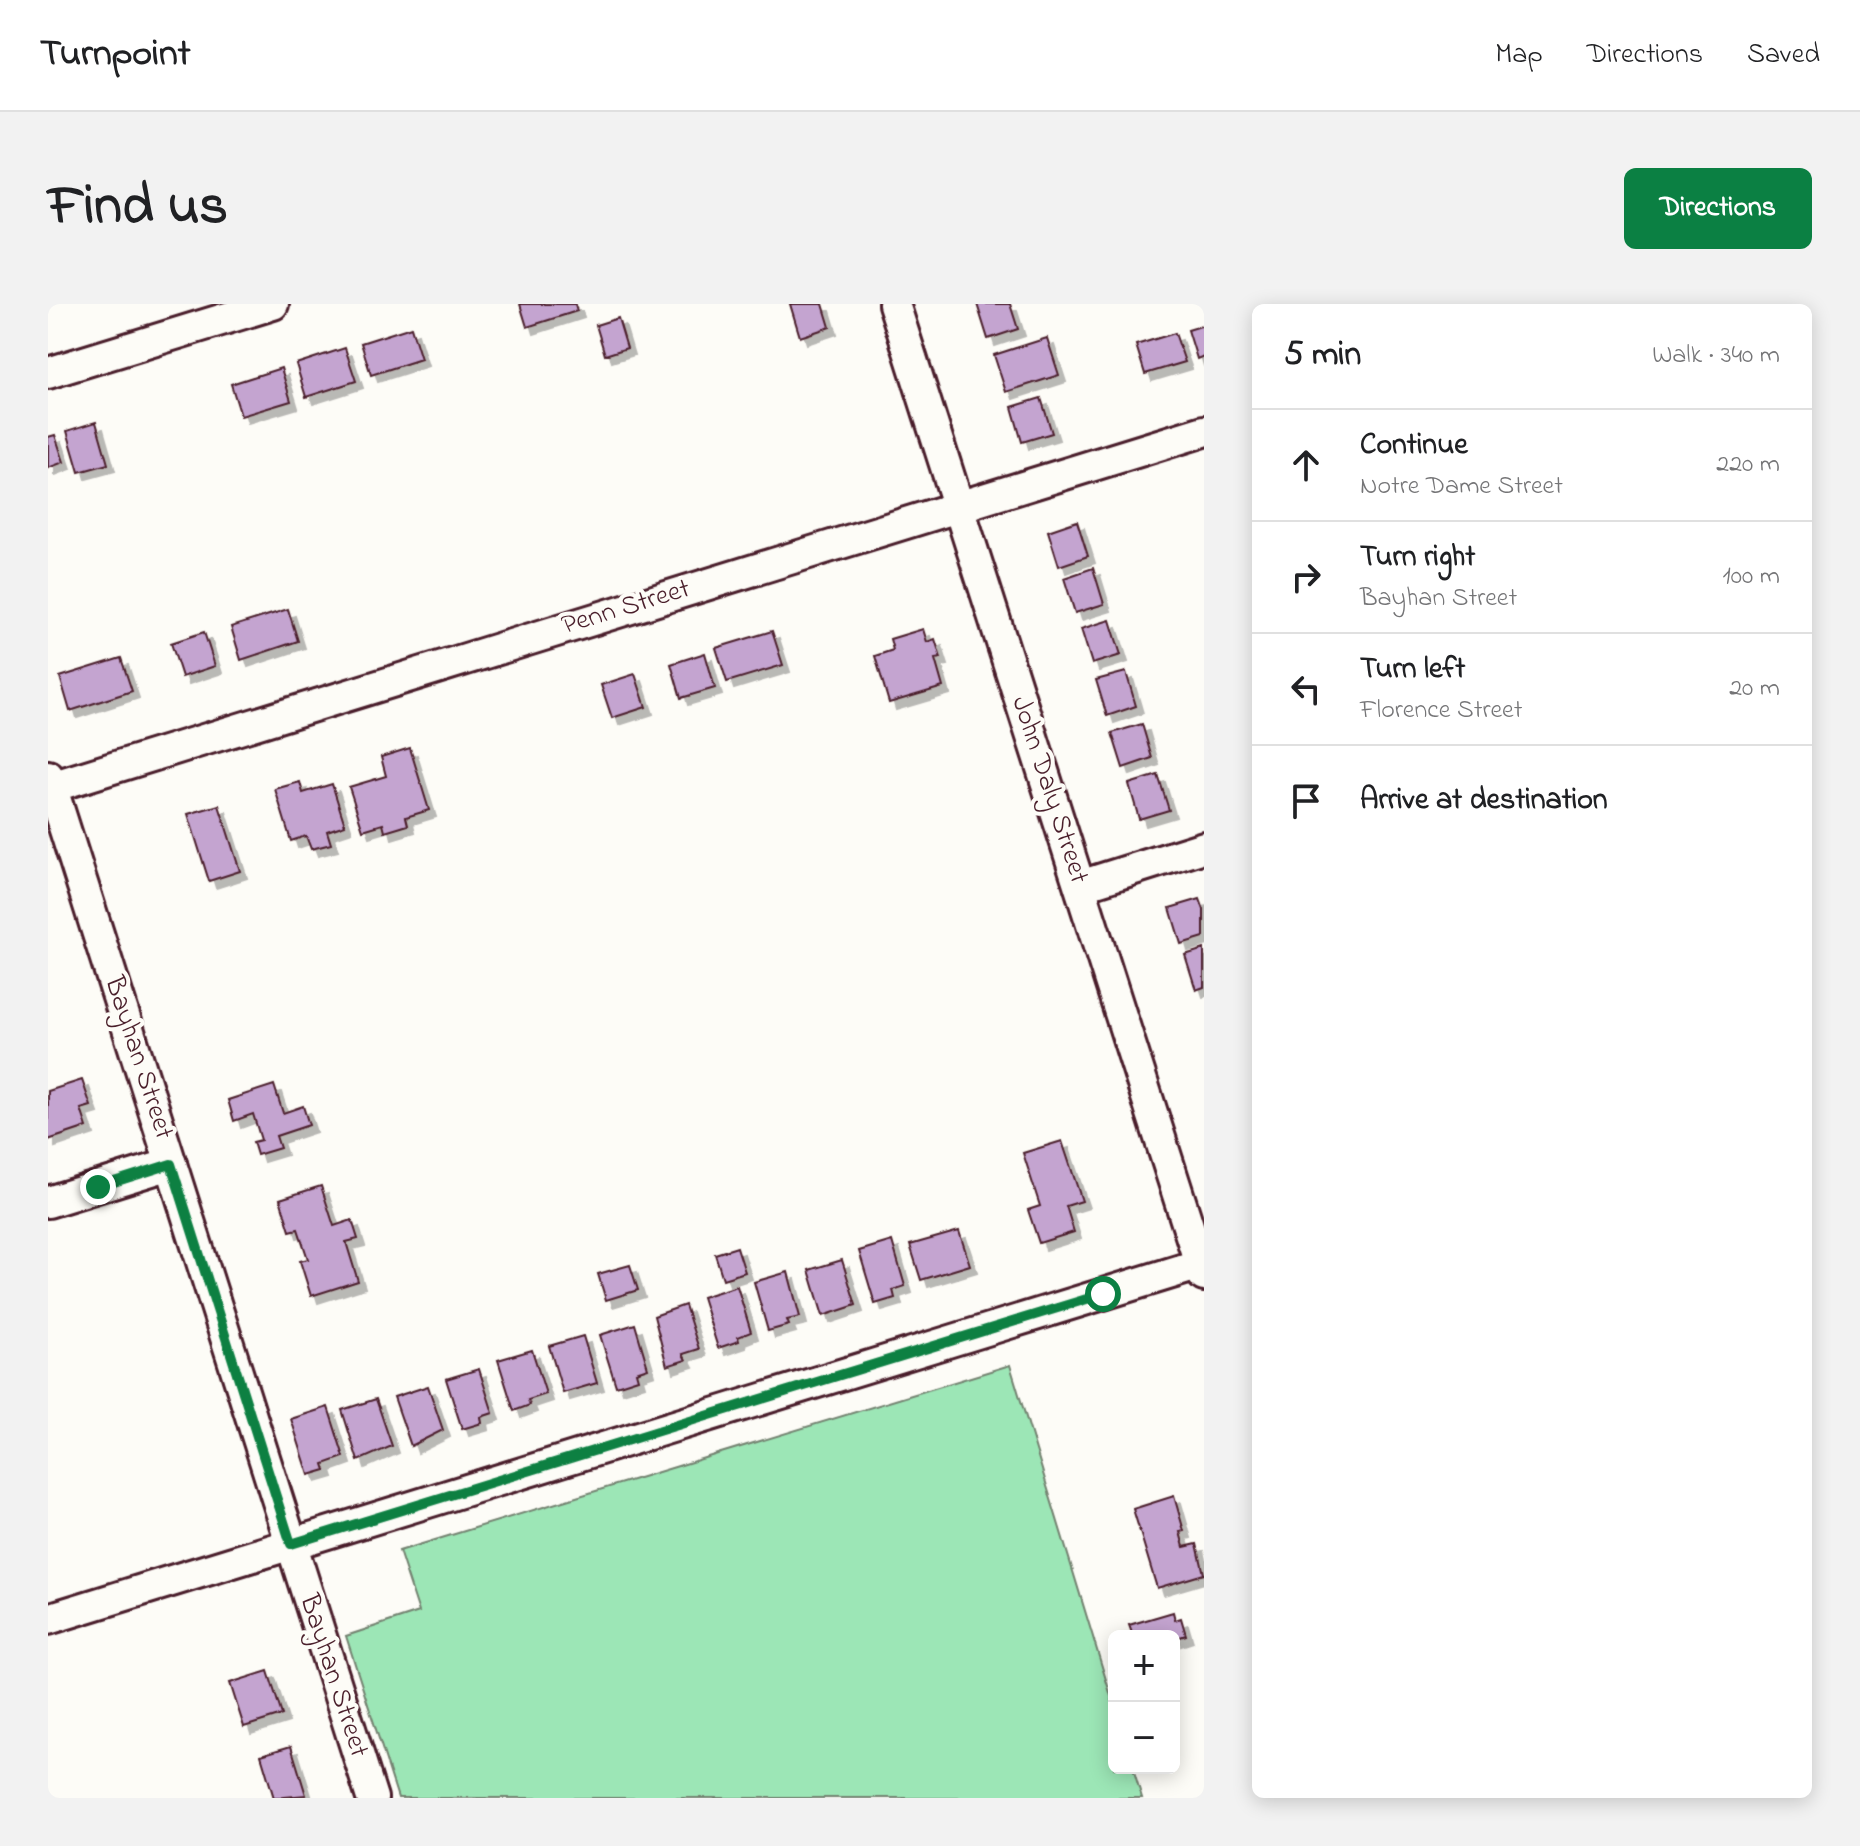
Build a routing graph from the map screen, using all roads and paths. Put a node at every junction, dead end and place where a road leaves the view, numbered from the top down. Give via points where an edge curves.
1 (273, 304) edge
2 (894, 304) edge
3 (48, 373) edge
4 (1204, 431) edge
5 (959, 505) junction
6 (49, 783) edge
7 (1204, 847) edge
8 (1080, 886) junction
9 (171, 1164) junction
10 (48, 1202) edge
11 (1203, 1267) edge
12 (291, 1544) junction
13 (48, 1619) edge
14 (372, 1798) edge

1 - 3 street
2 - 5 street, John Daly Street
4 - 5 street, Penn Street
5 - 6 street, Penn Street
5 - 8 street, John Daly Street
6 - 9 street, Bayhan Street
7 - 8 street
8 - 11 street, John Daly Street
9 - 10 street
9 - 12 street, Bayhan Street
11 - 12 street
12 - 13 street
12 - 14 street, Bayhan Street

